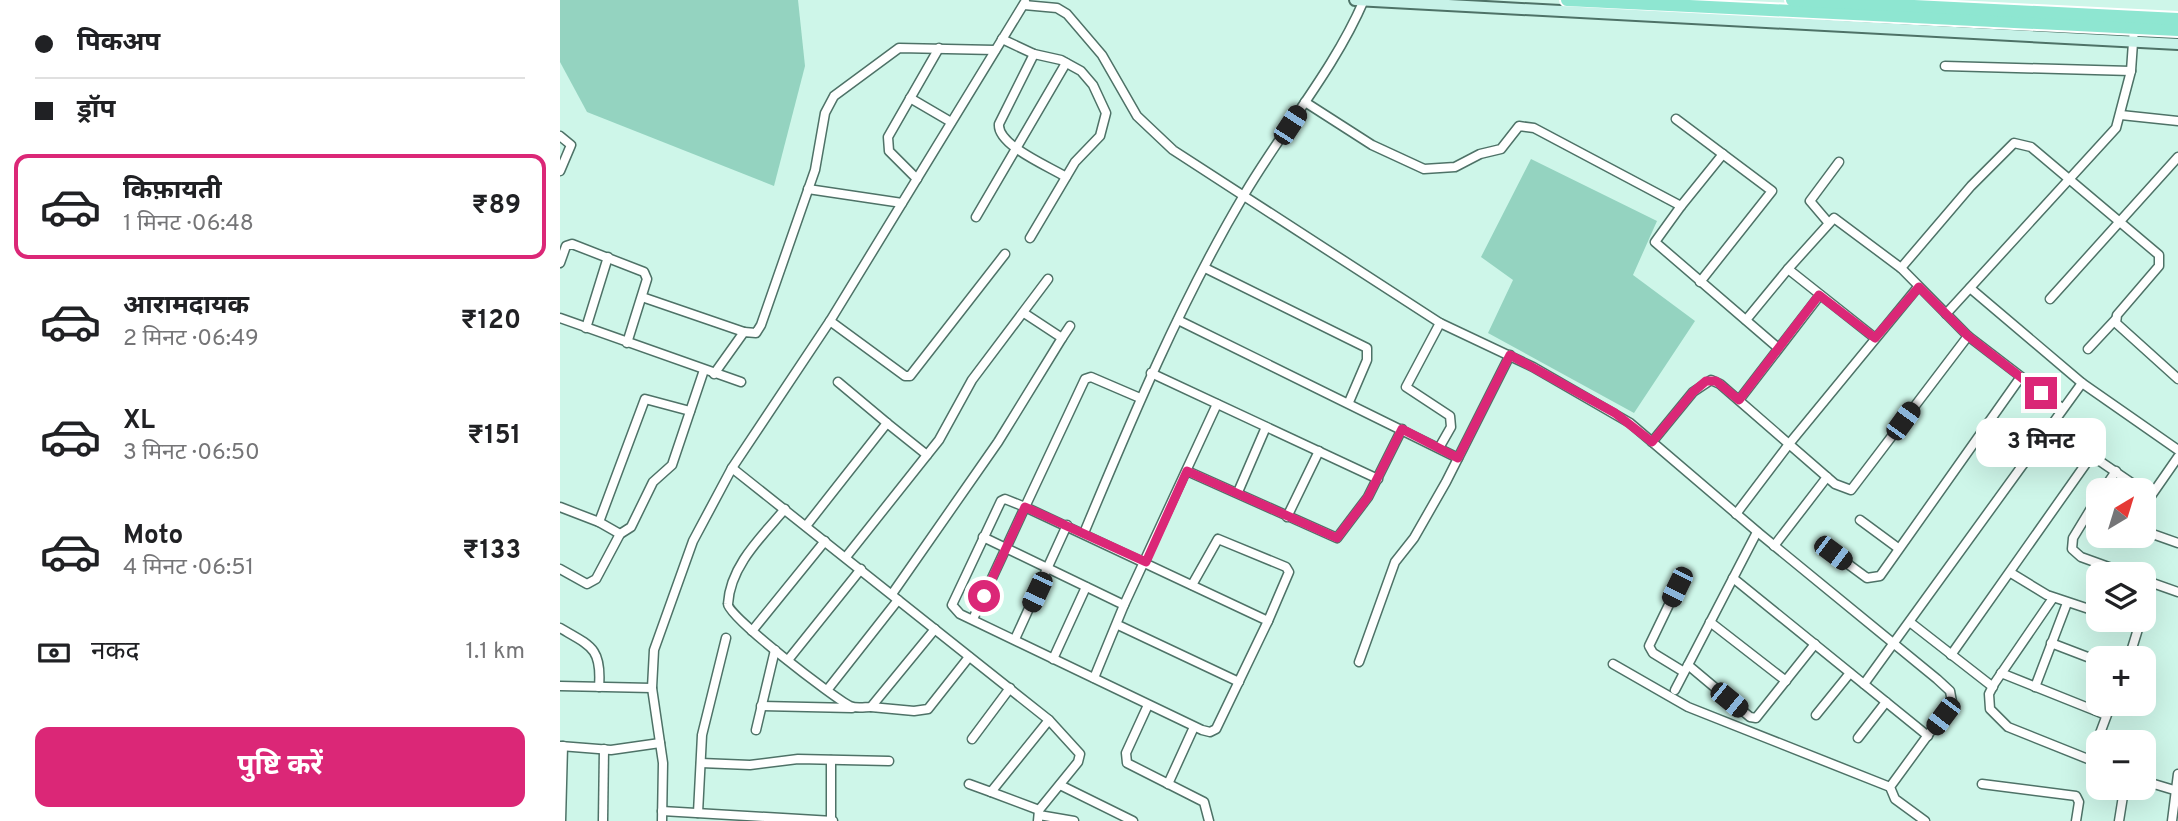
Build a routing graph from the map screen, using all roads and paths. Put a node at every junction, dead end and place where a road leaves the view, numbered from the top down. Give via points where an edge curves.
1 (1355, 0) edge
2 (1364, 0) edge
3 (1567, 0) edge
4 (1792, 0) edge
5 (1025, 2) edge
6 (2178, 19) edge
7 (2134, 29) junction
8 (2178, 30) edge
9 (1002, 39) junction
10 (2133, 42) junction
11 (2178, 44) edge
12 (939, 48) junction
13 (995, 50) junction
14 (1034, 54) junction
15 (1066, 63) junction
16 (1945, 66) dead end
17 (2131, 71) junction
18 (910, 98) junction
19 (1305, 102) junction
20 (2121, 115) junction
21 (1675, 119) dead end
22 (2178, 121) edge
23 (951, 122) junction
24 (560, 136) edge
25 (1018, 149) junction
26 (1723, 153) junction
27 (2177, 161) edge
28 (1839, 162) dead end
29 (560, 171) edge
30 (1066, 177) junction
31 (2071, 178) junction
32 (917, 179) junction
33 (808, 189) junction
34 (1244, 195) junction
35 (902, 203) junction
36 (1681, 205) junction
37 (976, 218) dead end
38 (1827, 221) junction
39 (2120, 221) junction
40 (1030, 238) dead end
41 (1005, 254) dead end
42 (608, 257) junction
43 (560, 263) edge
44 (1205, 268) junction
45 (1900, 268) junction
46 (1788, 269) junction
47 (1048, 279) dead end
48 (1700, 282) junction
49 (1919, 287) junction
50 (1970, 288) junction
51 (1819, 295) junction
52 (642, 297) junction
53 (2050, 299) dead end
54 (1024, 313) junction
55 (1947, 314) junction
56 (560, 318) edge
57 (2116, 319) junction
58 (1178, 320) junction
59 (1746, 320) junction
60 (830, 321) junction
61 (1440, 323) junction
62 (1070, 326) dead end
63 (586, 328) junction
64 (744, 331) junction
65 (1968, 336) junction
66 (1062, 338) junction
67 (1875, 338) junction
68 (627, 343) junction
69 (1777, 347) junction
70 (2088, 349) dead end
71 (1510, 355) junction
72 (704, 370) junction
73 (714, 373) junction
74 (1151, 373) junction
75 (2020, 378) junction
76 (2178, 379) edge
77 (741, 382) dead end
78 (838, 382) dead end
79 (2082, 383) junction
80 (1140, 398) junction
81 (1739, 400) junction
82 (1349, 402) junction
83 (1217, 404) junction
84 (2062, 408) junction
85 (690, 411) junction
86 (887, 423) junction
87 (1266, 427) junction
88 (2050, 427) junction
89 (1402, 429) junction
90 (1652, 442) junction
91 (1789, 443) junction
92 (1440, 449) junction
93 (2178, 450) edge
94 (1319, 451) junction
95 (927, 455) junction
96 (2092, 455) junction
97 (2178, 457) edge
98 (1458, 458) junction
99 (732, 468) junction
100 (1187, 471) junction
101 (2116, 471) junction
102 (1827, 477) junction
103 (2111, 478) edge
104 (2126, 478) edge
105 (1378, 479) junction
106 (2156, 481) edge
107 (1238, 492) junction
108 (560, 507) edge
109 (1025, 507) junction
110 (785, 509) junction
111 (1736, 514) junction
112 (2086, 516) edge
113 (1287, 517) junction
114 (1860, 520) dead end
115 (599, 522) junction
116 (1068, 525) junction
117 (806, 526) junction
118 (1757, 532) junction
119 (1084, 533) junction
120 (620, 534) junction
121 (2156, 535) edge
122 (983, 537) junction
123 (825, 541) junction
124 (2178, 543) edge
125 (1774, 546) junction
126 (1006, 548) junction
127 (1898, 548) junction
128 (1833, 553) dead end
129 (846, 557) junction
130 (1146, 562) junction
131 (2095, 562) edge
132 (1047, 568) junction
133 (560, 569) edge
134 (861, 569) junction
135 (2011, 573) junction
136 (1733, 578) junction
137 (2156, 584) edge
138 (1192, 585) junction
139 (1086, 587) junction
140 (1677, 587) dead end
141 (2178, 592) edge
142 (895, 597) junction
143 (2053, 598) junction
144 (2067, 603) junction
145 (1124, 605) junction
146 (2086, 609) edge
147 (973, 619) junction
148 (1268, 621) junction
149 (1710, 622) junction
150 (1911, 623) junction
151 (1118, 625) junction
152 (560, 628) edge
153 (935, 629) junction
154 (752, 631) junction
155 (726, 638) dead end
156 (1015, 639) junction
157 (2051, 643) junction
158 (1815, 644) junction
159 (1895, 645) junction
160 (775, 650) junction
161 (1951, 654) junction
162 (2086, 656) edge
163 (969, 657) junction
164 (1054, 659) junction
165 (788, 660) junction
166 (1359, 662) dead end
167 (1613, 664) dead end
168 (1686, 669) junction
169 (1850, 673) junction
170 (2001, 673) junction
171 (1094, 678) junction
172 (1786, 681) junction
173 (1239, 682) junction
174 (1864, 684) junction
175 (560, 686) edge
176 (599, 687) junction
177 (1993, 687) junction
178 (2035, 687) junction
179 (652, 688) junction
180 (1010, 688) junction
181 (828, 689) junction
182 (1675, 690) dead end
183 (1886, 702) junction
184 (1148, 705) junction
185 (761, 706) junction
186 (871, 707) junction
187 (2086, 707) edge
188 (852, 708) junction
189 (1815, 715) dead end
190 (1049, 720) junction
191 (1195, 727) junction
192 (756, 730) dead end
193 (1928, 736) junction
194 (1858, 738) dead end
195 (972, 739) dead end
196 (660, 743) junction
197 (562, 746) edge
198 (604, 749) junction
199 (2086, 759) edge
200 (831, 760) junction
201 (889, 761) dead end
202 (701, 763) junction
203 (2178, 774) edge
204 (969, 784) dead end
205 (1060, 785) junction
206 (1168, 785) junction
207 (1982, 785) dead end
208 (2156, 785) edge
209 (561, 788) edge
210 (1890, 788) junction
211 (2174, 790) junction
212 (991, 792) junction
213 (2122, 800) edge
214 (698, 813) junction
215 (1039, 815) edge
216 (662, 816) edge
217 (1112, 816) edge
218 (2178, 816) edge
219 (727, 818) edge
220 (778, 819) edge
221 (832, 820) edge
222 (561, 821) edge
223 (603, 821) edge
224 (1074, 821) edge
225 (1133, 821) edge
226 (1209, 821) edge
227 (1924, 821) edge
228 (2077, 821) edge
229 (2119, 821) edge
230 (2172, 821) edge

1 - 2 street
2 - 10 street
2 - 19 street
3 - 7 main road
4 - 6 main road
5 - 9 street
5 - 34 street via 1067,14 1102,55 1137,116 1158,138
7 - 8 main road
7 - 10 street
9 - 13 street
9 - 14 street
10 - 11 street
10 - 17 street
12 - 13 street
12 - 18 street
12 - 33 street via 896,48 834,96 825,113 821,150
13 - 23 street
14 - 15 street
14 - 25 street via 998,127 1004,140
15 - 25 street
15 - 30 street via 1093,85 1106,121 1100,136
16 - 17 street
17 - 20 street
18 - 23 street
18 - 32 street via 888,145
19 - 34 street
19 - 36 street via 1393,156 1433,170 1461,166 1480,154 1499,150 1519,126 1527,126
20 - 22 street
20 - 31 street via 2116,128
21 - 26 street
23 - 32 street
24 - 29 street via 571,145
25 - 30 street
25 - 37 street
26 - 36 street
26 - 48 street via 1772,191
27 - 39 street
28 - 38 street via 1810,201
30 - 40 street
31 - 39 street
31 - 45 street via 2031,147 2014,143
31 - 50 street
32 - 35 street
33 - 35 street
33 - 64 street via 761,325 753,334
34 - 44 street
34 - 61 street
35 - 60 street
36 - 48 street via 1655,242
38 - 45 street via 1838,219
38 - 46 street
39 - 53 street
39 - 57 street via 2157,252 2160,261
41 - 60 street via 910,376
42 - 43 street via 572,244 566,246
42 - 52 street via 644,272 647,279
42 - 63 street
44 - 58 street
44 - 82 street via 1367,348 1367,360
45 - 49 street
46 - 51 street
46 - 59 street
47 - 54 street
48 - 59 street
49 - 55 street
49 - 67 street
50 - 55 street
50 - 79 street
51 - 67 street
51 - 69 street
52 - 64 street
52 - 68 street
54 - 66 street
54 - 95 street via 972,380
55 - 65 street
56 - 63 street
57 - 70 street
57 - 76 street via 2119,327
58 - 74 street
58 - 82 street
59 - 69 street
60 - 99 street
61 - 71 street
61 - 92 street via 1406,387 1450,416 1451,427
62 - 66 street
63 - 68 street
64 - 73 street
65 - 75 street
65 - 102 street via 1851,491
66 - 142 street
67 - 91 street
68 - 72 street
69 - 81 street
71 - 90 street via 1615,413
71 - 98 street
72 - 73 street
72 - 85 street
73 - 77 street
74 - 80 street
74 - 83 street
75 - 84 street
75 - 127 street
78 - 86 street
79 - 84 street
79 - 93 street
80 - 109 street via 1091,377 1085,379
80 - 119 street
81 - 90 street via 1716,381 1706,381
81 - 91 street
82 - 89 street
83 - 87 street
83 - 100 street
84 - 88 street
85 - 115 street via 645,399
85 - 120 street via 672,465 653,482 631,527
86 - 95 street
86 - 117 street
87 - 94 street
87 - 107 street
88 - 96 street
88 - 150 street
89 - 92 street
89 - 105 street
90 - 111 street
91 - 102 street
91 - 111 street
92 - 98 street
94 - 105 street
94 - 113 street
95 - 129 street
96 - 101 street
96 - 135 street
97 - 106 street
98 - 166 street via 1414,538 1395,562
99 - 110 street
99 - 179 street via 686,558 654,650
100 - 107 street
100 - 130 street
101 - 103 street
101 - 104 street
102 - 125 street
105 - 113 street via 1337,538
107 - 113 street
108 - 115 street
109 - 116 street
109 - 122 street via 1001,501
109 - 126 street
110 - 117 street
110 - 154 street via 743,561 728,603 731,613
111 - 118 street
112 - 131 street via 2072,549
114 - 127 street
115 - 120 street
116 - 119 street
116 - 132 street
117 - 123 street
118 - 125 street
118 - 136 street
119 - 130 street
120 - 133 street via 592,583
121 - 124 street
122 - 126 street
122 - 147 street via 952,605
123 - 129 street
123 - 154 street
125 - 159 street
126 - 132 street
126 - 147 street
127 - 128 street via 1880,576 1873,579
129 - 134 street
130 - 138 street
130 - 145 street
132 - 139 street
132 - 156 street
134 - 142 street
134 - 165 street
135 - 143 street
135 - 161 street
136 - 149 street
136 - 158 street
137 - 141 street
138 - 148 street
138 - 148 street via 1218,539 1286,568 1287,582
139 - 145 street
139 - 164 street
140 - 168 street via 1649,646 1653,653
142 - 153 street
142 - 181 street
143 - 144 street
143 - 170 street
144 - 146 street
144 - 157 street
145 - 151 street
147 - 156 street
148 - 173 street
149 - 168 street
149 - 172 street
150 - 159 street
150 - 161 street
151 - 171 street
151 - 173 street
152 - 176 street via 597,653
153 - 163 street
153 - 186 street
154 - 160 street
155 - 202 street via 706,712
156 - 164 street
157 - 162 street
157 - 178 street
158 - 169 street
158 - 172 street
159 - 174 street
159 - 193 street via 1951,695 1950,706
160 - 165 street
160 - 185 street
161 - 177 street
163 - 180 street
163 - 186 street via 928,709
164 - 171 street
165 - 181 street
167 - 210 street via 1688,707
168 - 172 street via 1752,718 1759,716
168 - 182 street
169 - 174 street
169 - 189 street
170 - 177 street
170 - 178 street
171 - 184 street
173 - 191 street via 1216,729 1210,732
174 - 183 street
175 - 176 street
176 - 179 street
177 - 199 street via 1988,701 2002,724
178 - 187 street
179 - 196 street
180 - 190 street
180 - 195 street
181 - 188 street
183 - 193 street
183 - 194 street
184 - 191 street
184 - 206 street via 1126,757 1130,766
185 - 188 street
185 - 192 street
186 - 188 street
190 - 205 street via 1080,754
190 - 212 street
191 - 206 street
193 - 210 street
196 - 198 street
196 - 216 street
197 - 198 street
197 - 209 street
198 - 223 street
200 - 201 street
200 - 202 street
200 - 221 street
202 - 214 street
203 - 211 street
204 - 212 street
205 - 215 street
205 - 217 street
206 - 226 street via 1204,802
207 - 228 street via 2076,796
208 - 211 street
209 - 222 street
210 - 227 street via 1895,799
211 - 230 street
212 - 215 street
213 - 229 street
214 - 216 street
214 - 219 street
215 - 224 street
217 - 225 street
218 - 230 street
219 - 220 street
220 - 221 street

